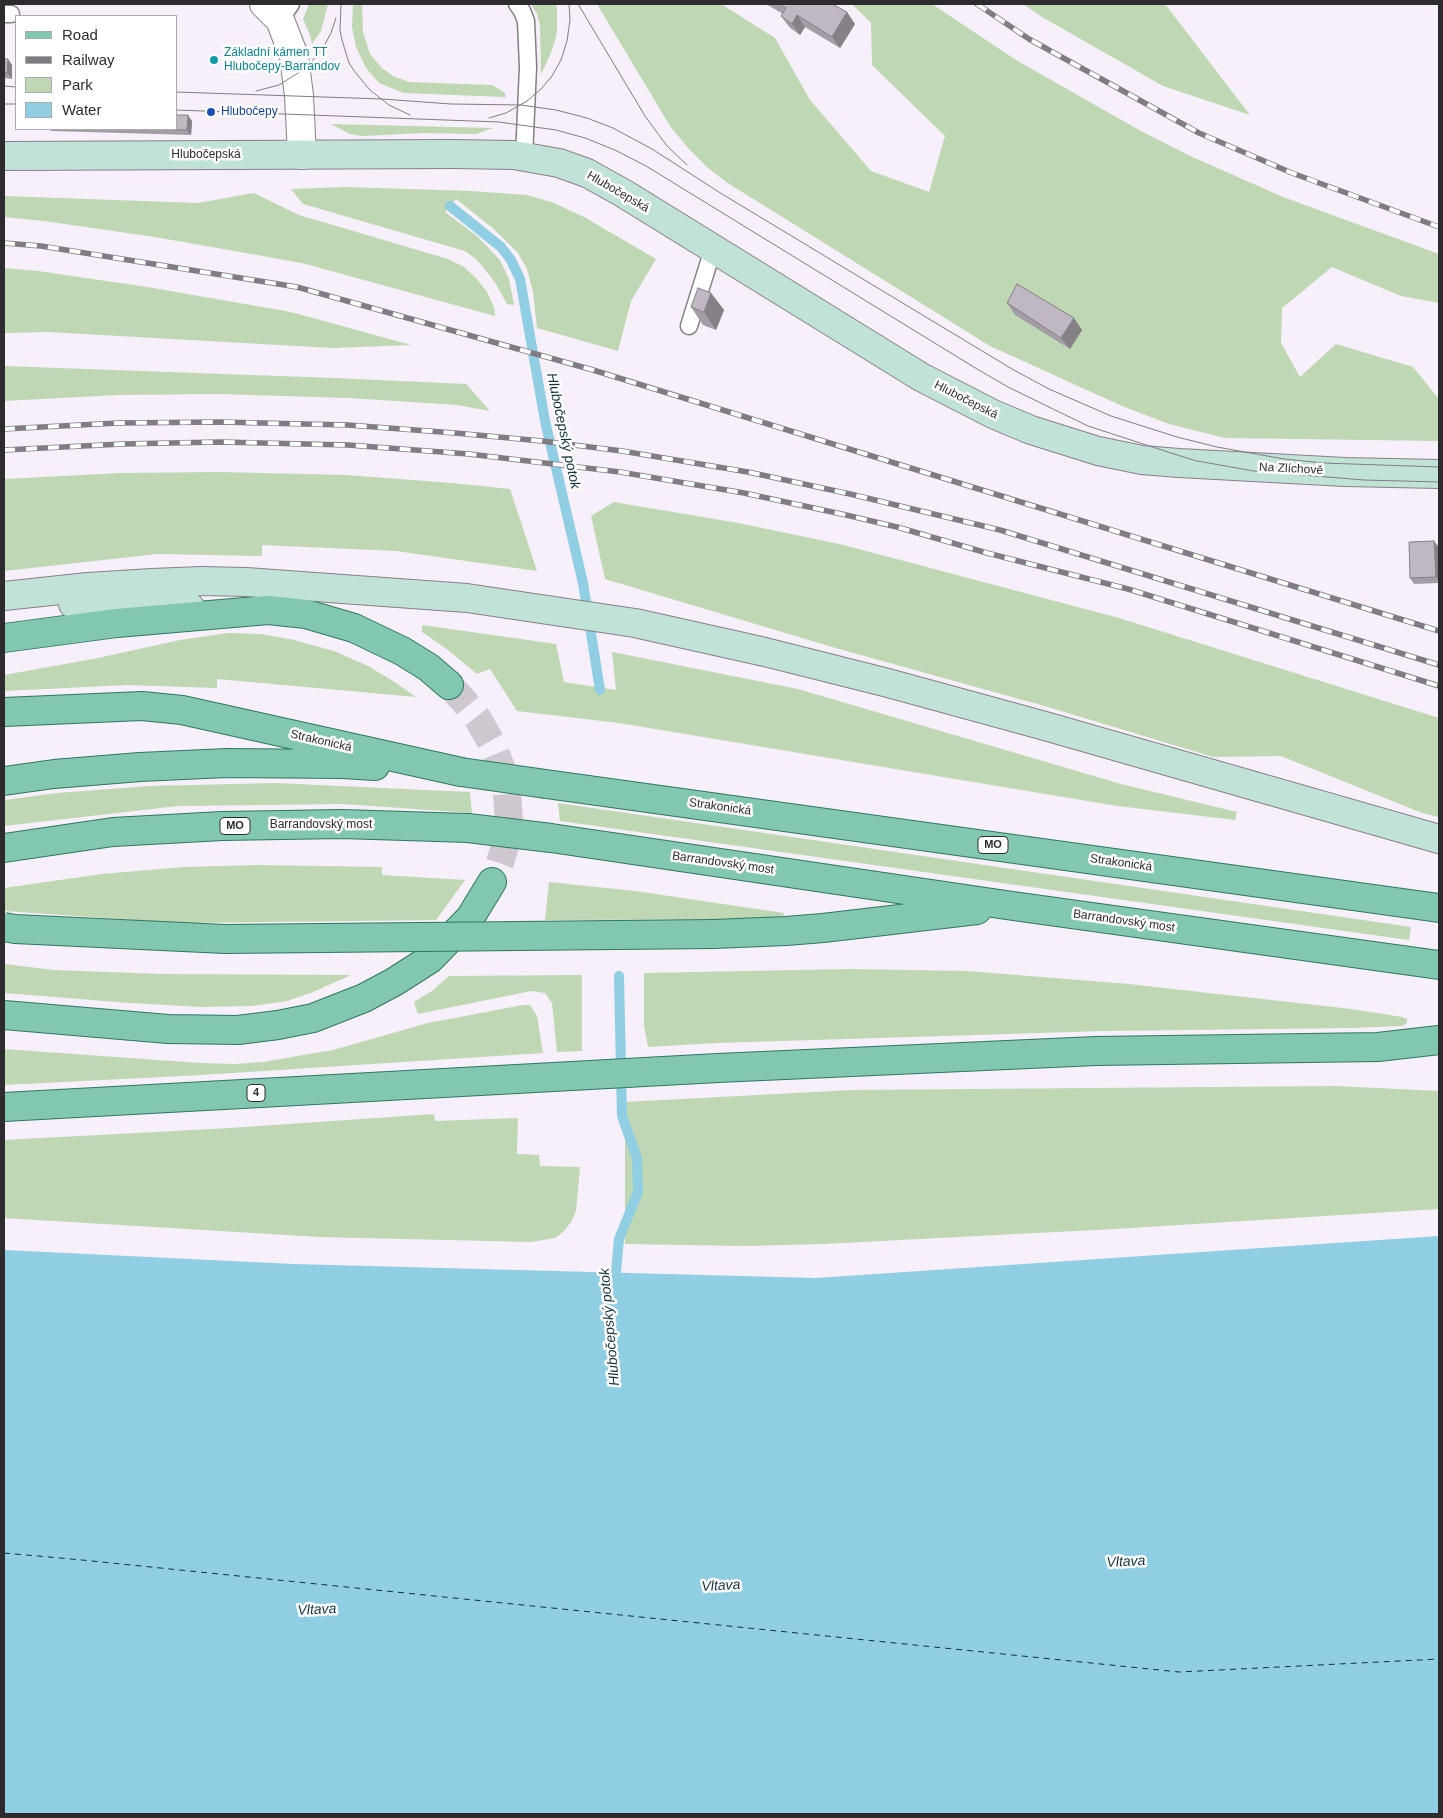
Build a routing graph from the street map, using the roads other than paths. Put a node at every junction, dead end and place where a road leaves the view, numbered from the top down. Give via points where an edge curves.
1 (517, 4) edge
2 (278, 9) edge
3 (302, 155) junction
4 (4, 156) edge
5 (524, 157) junction
6 (713, 249) junction
7 (689, 326) dead end
8 (1142, 460) joint
9 (1439, 474) edge
10 (4, 596) edge
11 (4, 602) edge
12 (268, 610) junction
13 (4, 638) edge
14 (448, 685) tunnel mouth
15 (4, 712) edge
16 (461, 772) junction
17 (4, 781) edge
18 (1439, 839) edge
19 (4, 848) edge
20 (492, 882) tunnel mouth
21 (1014, 906) junction
22 (1439, 908) edge
23 (4, 927) edge
24 (1439, 964) edge
25 (4, 1015) edge
26 (1439, 1040) edge
27 (4, 1107) edge

1 - 5 lane via 526,21 528,68
2 - 3 street via 294,56
3 - 4 main road, Hlubočepská
3 - 5 main road, Hlubočepská
5 - 6 main road, Hlubočepská via 587,173
6 - 7 lane
6 - 8 main road, Hlubočepská via 921,376 993,414 1062,441
8 - 9 main road, Na Zlíchově
10 - 18 main road via 88,587 201,581 467,598 635,623 888,683
11 - 12 main road
12 - 13 main road via 117,623
12 - 14 main road via 306,614 354,628 402,651 428,667
15 - 16 main road, Strakonická via 142,706 182,710
16 - 17 main road, MO via 342,764 227,763 140,766
16 - 22 main road, Strakonická / MO, bridge
19 - 21 main road, Barrandovský most / MO via 113,832 222,826 342,824 468,828
20 - 25 main road via 470,918 430,959 364,998 312,1018 238,1030 168,1029
21 - 23 main road, bridge via 786,932 714,934 225,939
21 - 24 main road, Barrandovský most / MO
26 - 27 main road, 4 via 1378,1047 1096,1051 718,1068

